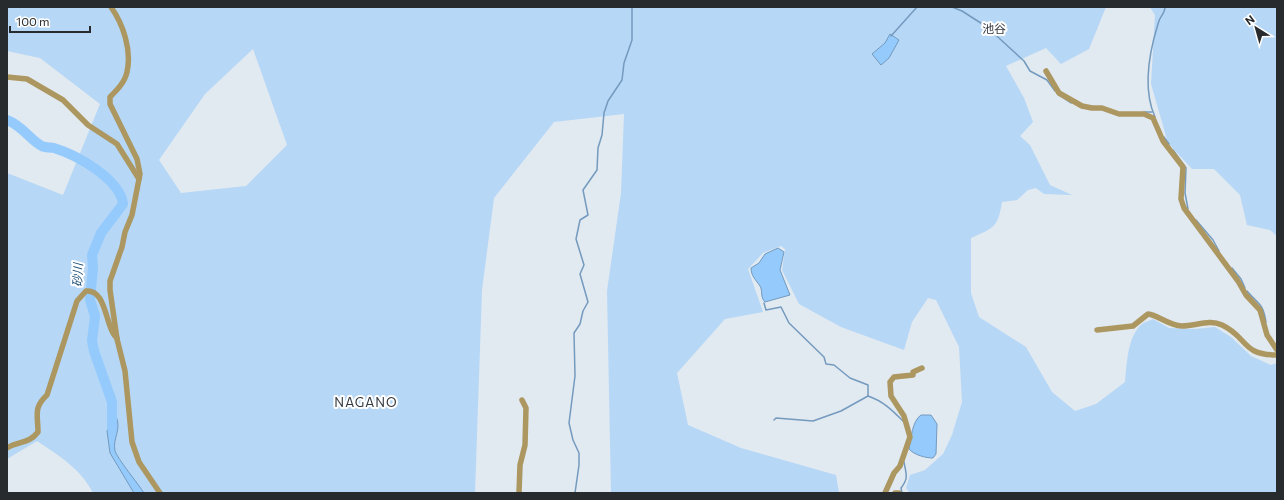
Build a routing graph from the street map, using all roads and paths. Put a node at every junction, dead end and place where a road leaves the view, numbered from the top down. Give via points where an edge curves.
1 (111, 7) edge
2 (1046, 71) dead end
3 (7, 78) edge
4 (139, 179) junction
5 (1097, 330) dead end
6 (117, 338) junction
7 (1277, 350) edge
8 (1277, 355) edge
9 (922, 368) dead end
10 (522, 400) dead end
11 (7, 448) edge
12 (160, 493) edge
13 (519, 493) edge
14 (885, 493) edge
15 (895, 493) edge
16 (899, 493) edge

1 - 4 street via 124,29 127,72 122,84 110,97 110,104 137,159
2 - 7 street via 1063,96 1082,106 1117,113 1144,114 1153,118 1163,141 1183,167 1181,199 1184,208 1246,295 1258,306 1267,335
3 - 4 street via 27,79 63,100 88,125 117,144
4 - 6 street via 132,215 110,281
5 - 8 street via 1133,326 1148,314 1177,325 1217,323 1231,330 1255,352
6 - 11 street via 112,334 97,294 86,291 77,301 47,395 41,400 37,410 38,432 28,442 18,442
6 - 12 street via 125,371 132,442 138,462
9 - 14 street via 913,372 913,375 894,377 890,382 890,396 904,416 909,433 900,466
10 - 13 street via 526,408 525,445 520,465
15 - 16 street

